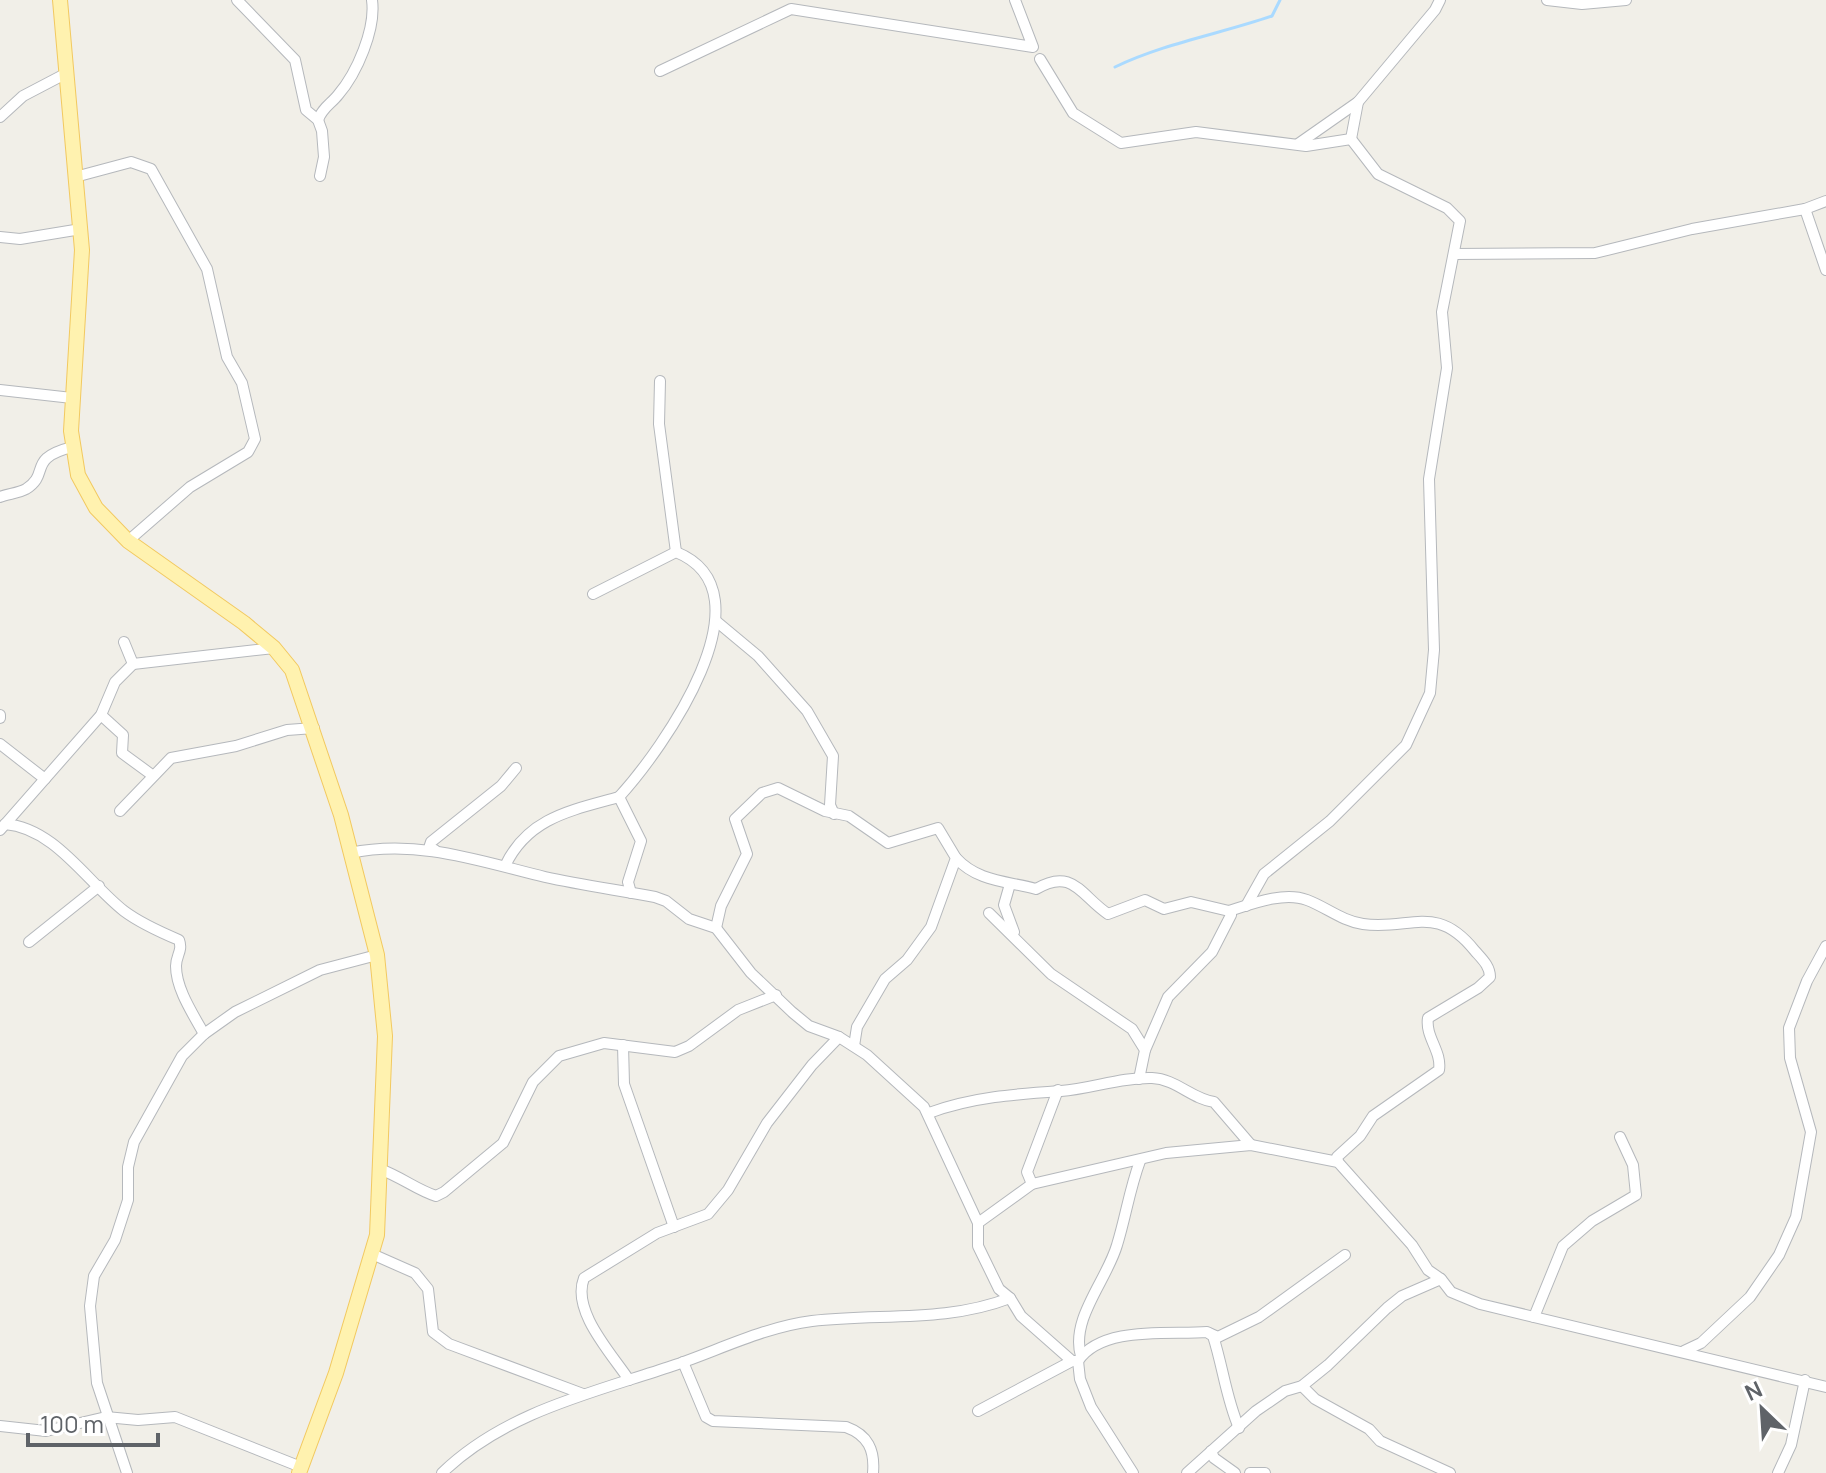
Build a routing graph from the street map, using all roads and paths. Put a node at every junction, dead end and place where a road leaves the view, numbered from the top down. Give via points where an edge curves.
1 (60, 0) edge
2 (237, 0) edge
3 (372, 0) edge
4 (1015, 0) edge
5 (1440, 0) edge
6 (1547, 0) edge
7 (1626, 0) edge
8 (1040, 59) dead end
9 (660, 71) dead end
10 (65, 74) junction
11 (1358, 102) junction
12 (0, 117) edge
13 (318, 120) junction
14 (1351, 139) junction
15 (1298, 144) junction
16 (320, 176) dead end
17 (75, 177) junction
18 (1826, 201) edge
19 (1805, 209) junction
20 (81, 229) junction
21 (0, 237) edge
22 (1454, 254) junction
23 (1826, 270) edge
24 (660, 381) dead end
25 (0, 390) edge
26 (72, 398) junction
27 (72, 447) junction
28 (0, 497) edge
29 (128, 541) junction
30 (676, 552) junction
31 (593, 594) dead end
32 (716, 621) junction
33 (124, 642) dead end
34 (274, 648) junction
35 (133, 664) junction
36 (101, 715) junction
37 (314, 728) junction
38 (0, 744) edge
39 (516, 768) dead end
40 (152, 775) junction
41 (45, 779) junction
42 (619, 797) junction
43 (120, 811) dead end
44 (834, 814) junction
45 (3, 827) edge
46 (437, 851) junction
47 (350, 853) junction
48 (956, 858) junction
49 (505, 866) junction
50 (1010, 884) junction
51 (99, 886) junction
52 (631, 893) junction
53 (1246, 906) junction
54 (1229, 911) junction
55 (989, 913) dead end
56 (716, 928) junction
57 (1015, 935) junction
58 (29, 942) dead end
59 (1826, 946) edge
60 (377, 955) junction
61 (776, 995) junction
62 (204, 1034) junction
63 (839, 1037) junction
64 (623, 1045) junction
65 (854, 1046) junction
66 (1145, 1050) junction
67 (1139, 1079) junction
68 (1058, 1090) junction
69 (929, 1113) junction
70 (1620, 1137) dead end
71 (1251, 1145) junction
72 (1140, 1161) junction
73 (1338, 1162) junction
74 (382, 1170) junction
75 (1032, 1184) junction
76 (978, 1223) junction
77 (674, 1227) junction
78 (372, 1254) junction
79 (1345, 1255) dead end
80 (1441, 1279) junction
81 (1010, 1298) junction
82 (1534, 1317) junction
83 (1207, 1332) junction
84 (1682, 1352) junction
85 (1077, 1359) junction
86 (683, 1362) junction
87 (629, 1380) junction
88 (1805, 1380) junction
89 (1302, 1386) junction
90 (1826, 1387) edge
91 (583, 1394) junction
92 (978, 1411) dead end
93 (106, 1417) junction
94 (0, 1426) edge
95 (1239, 1428) junction
96 (1211, 1451) junction
97 (300, 1470) edge
98 (1783, 1471) edge
99 (127, 1473) edge
100 (442, 1473) edge
101 (873, 1473) edge
102 (1133, 1473) edge
103 (1187, 1473) edge
104 (1235, 1473) edge
105 (1250, 1473) edge
106 (1265, 1473) edge
107 (1450, 1473) edge

1 - 10 main road
2 - 13 street via 295,60 306,110
3 - 13 street via 367,38 354,68
4 - 9 street via 1033,47 791,9
5 - 11 street
6 - 7 street
8 - 15 street via 1073,113 1121,143 1196,132
10 - 12 street via 23,96
10 - 17 main road
11 - 14 street
11 - 15 street
13 - 16 street via 324,157
14 - 15 street
14 - 22 street via 1378,174 1447,208 1460,221
17 - 20 main road
17 - 29 street via 131,162 151,169 207,269 227,357 242,383 255,439 248,452 190,487
18 - 19 street
19 - 22 street via 1595,253
19 - 23 street
20 - 21 street
20 - 26 main road
22 - 53 street via 1442,312 1447,368 1429,479 1434,650 1430,693 1406,745 1330,821 1264,874
24 - 30 street via 659,424
25 - 26 street
26 - 27 main road
27 - 28 street via 43,460 26,489
27 - 29 main road via 86,493
29 - 34 main road
30 - 31 street
30 - 32 street via 703,569
32 - 42 street via 715,636 693,686 646,767
32 - 44 street via 758,656 807,711 833,756
33 - 35 street
34 - 35 street
34 - 37 main road via 292,670
35 - 36 street via 115,682
36 - 40 street via 123,735 122,753
36 - 41 street
37 - 40 street via 171,758
37 - 47 main road
38 - 41 street
39 - 46 street via 431,842 429,848
40 - 43 street
41 - 45 street
42 - 49 street via 578,805 537,826 513,849
42 - 52 street via 641,841 628,882
44 - 48 street via 849,816 888,843 938,828
44 - 56 street via 778,788 743,808 735,819 747,854
45 - 51 street via 16,825 54,843
46 - 47 street via 402,847
46 - 49 street
47 - 60 main road
48 - 50 street via 967,870
48 - 65 street via 931,927 885,979 857,1027
49 - 52 street
50 - 54 street via 1036,889 1050,881 1070,883 1108,914 1145,900 1164,909 1191,902
50 - 57 street via 1004,905
51 - 58 street
51 - 62 street via 137,920 179,940 180,984
52 - 56 street via 666,901 689,919
53 - 54 street
53 - 73 street via 1304,898 1363,924 1440,924 1458,933 1490,973 1482,985 1428,1018 1441,1058 1439,1070 1373,1116
54 - 66 street via 1212,952 1168,997
55 - 57 street
56 - 61 street
57 - 66 street via 1051,974 1132,1029
59 - 84 street via 1789,1028 1790,1058 1811,1132 1796,1217 1779,1255 1750,1297 1701,1343
60 - 62 street via 320,970 235,1012
60 - 74 main road via 385,1036
61 - 63 street via 809,1026
61 - 64 street via 738,1010 675,1052
62 - 93 street via 182,1056 134,1142 121,1225 94,1276 90,1339
63 - 65 street
63 - 77 street via 767,1123 717,1204 708,1214
64 - 74 street via 582,1047 545,1066 503,1143 444,1192 429,1194
64 - 77 street via 624,1084
65 - 69 street
66 - 67 street
67 - 68 street
67 - 71 street via 1169,1081 1214,1102
68 - 69 street via 976,1100
68 - 75 street via 1027,1172
69 - 76 street
70 - 82 street via 1633,1165 1636,1195 1563,1246
71 - 72 street via 1166,1153
71 - 73 street
72 - 75 street
72 - 85 street via 1113,1257 1084,1317
73 - 80 street
74 - 78 main road
75 - 76 street
76 - 81 street via 978,1246 989,1272
77 - 87 street via 596,1268 582,1284 594,1328
78 - 91 street via 415,1273 428,1289 433,1332 449,1344
78 - 97 main road
79 - 83 street via 1259,1317 1218,1337
80 - 82 street via 1451,1292 1480,1304
80 - 89 street via 1402,1296
81 - 85 street via 1021,1316
81 - 86 street via 958,1314 808,1321
82 - 84 street
83 - 85 street via 1126,1337 1095,1345
83 - 95 street via 1226,1374 1228,1403
84 - 88 street
85 - 92 street
85 - 102 street via 1091,1407
86 - 87 street
86 - 101 street via 699,1403 713,1421 846,1427 870,1445
87 - 91 street
88 - 90 street
88 - 98 street
89 - 95 street via 1285,1391
89 - 107 street via 1380,1441
91 - 100 street via 500,1430
93 - 94 street via 46,1431
93 - 97 street via 175,1417
93 - 99 street
95 - 96 street
96 - 103 street
96 - 104 street
105 - 106 street

